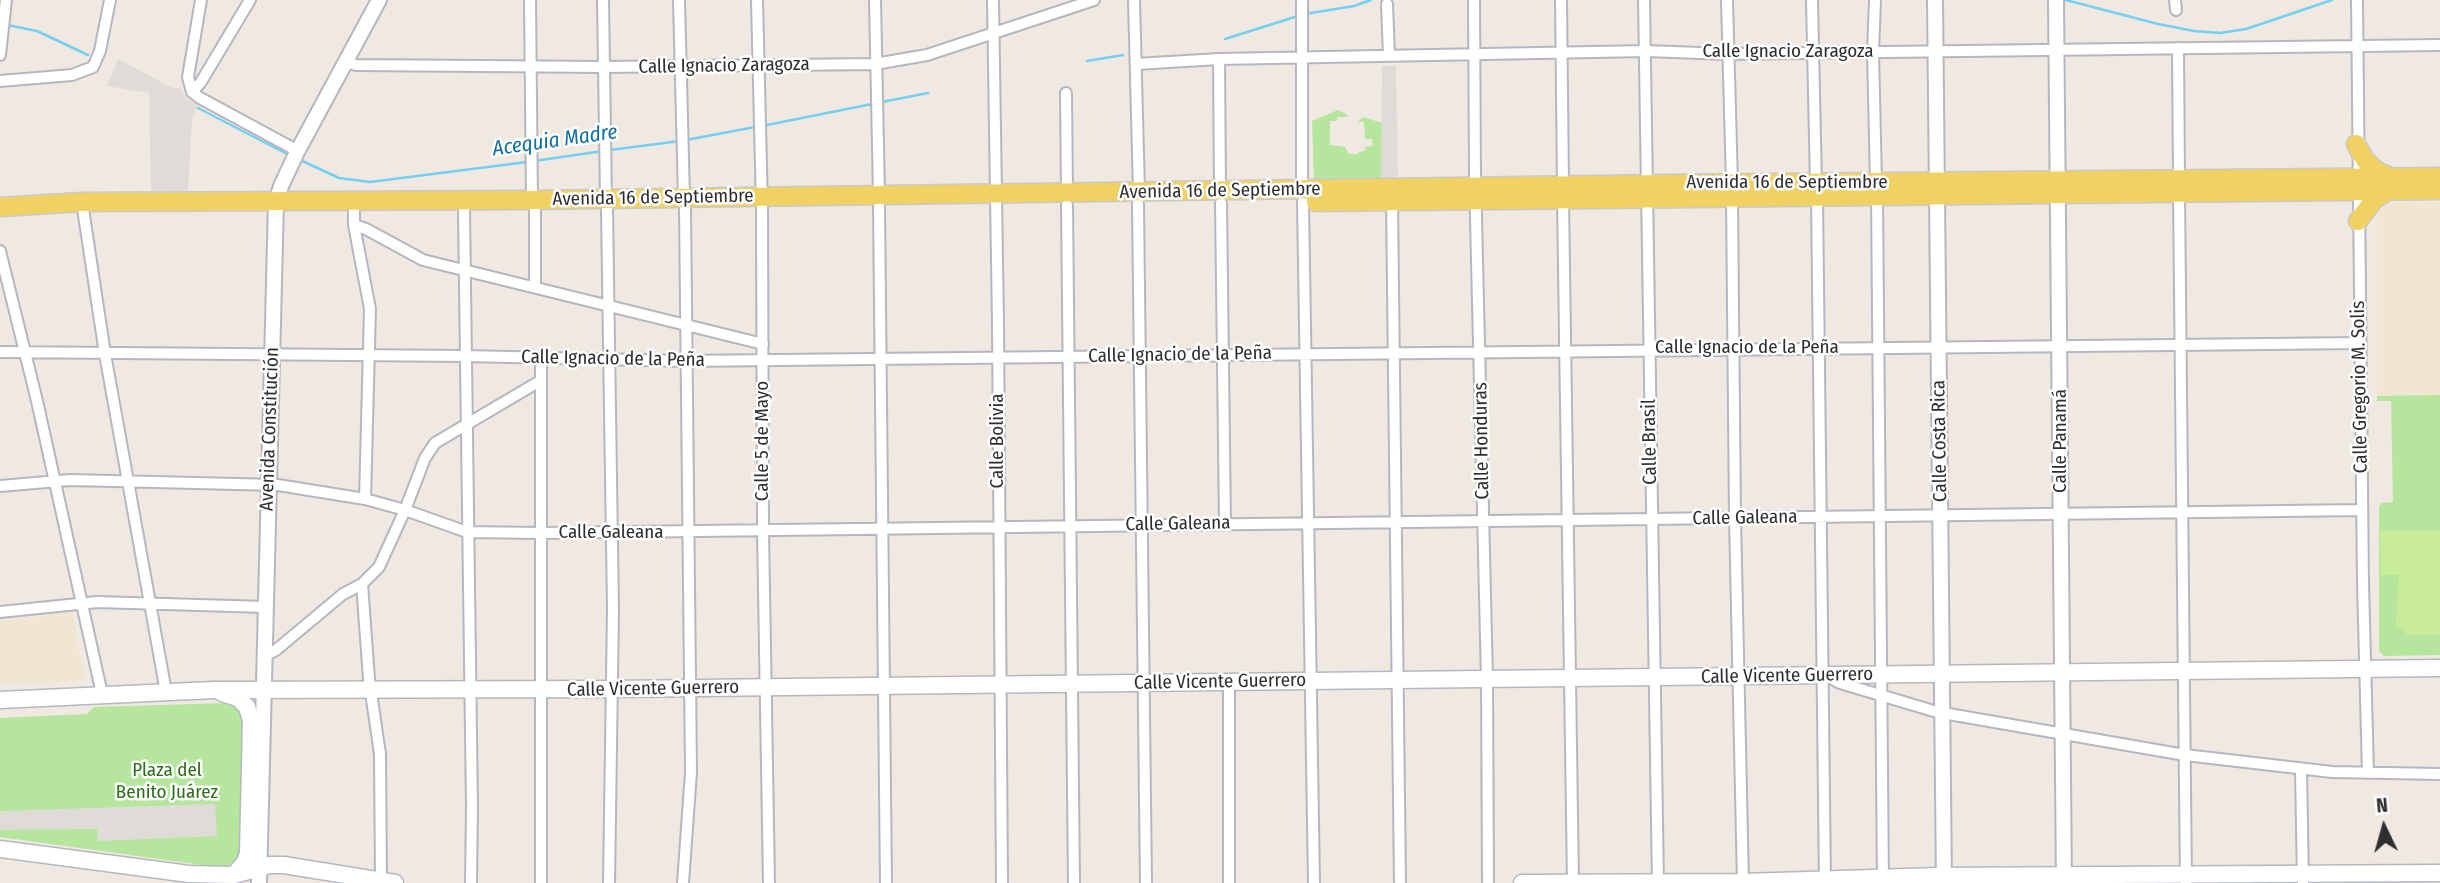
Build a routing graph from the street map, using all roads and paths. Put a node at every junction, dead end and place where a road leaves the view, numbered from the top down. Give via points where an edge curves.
1 (6, 0) edge
2 (110, 0) edge
3 (201, 0) edge
4 (250, 0) edge
5 (379, 0) edge
6 (530, 0) edge
7 (603, 0) edge
8 (679, 0) edge
9 (757, 0) edge
10 (874, 0) edge
11 (993, 0) edge
12 (1094, 0) edge
13 (1134, 0) edge
14 (1474, 0) edge
15 (1562, 0) edge
16 (1644, 0) edge
17 (1727, 0) edge
18 (1875, 0) edge
19 (1935, 0) edge
20 (1302, 1) edge
21 (1812, 1) edge
22 (2056, 3) edge
23 (1387, 4) dead end
24 (2357, 4) edge
25 (994, 32) junction
26 (2, 37) edge
27 (2440, 45) edge
28 (2357, 46) junction
29 (2178, 48) junction
30 (2056, 49) junction
31 (1646, 51) junction
32 (1935, 51) junction
33 (1563, 52) junction
34 (1815, 52) junction
35 (1873, 52) junction
36 (1475, 54) junction
37 (1727, 54) junction
38 (0, 55) edge
39 (1136, 56) junction
40 (1389, 56) junction
41 (1302, 57) junction
42 (1219, 59) junction
43 (345, 62) junction
44 (875, 64) junction
45 (531, 65) junction
46 (758, 65) junction
47 (603, 67) junction
48 (680, 67) junction
49 (0, 81) edge
50 (192, 92) junction
51 (1066, 93) dead end
52 (2357, 145) junction
53 (297, 151) junction
54 (2440, 177) edge
55 (2357, 184) junction
56 (2389, 184) junction
57 (2328, 185) junction
58 (2179, 186) junction
59 (2058, 187) junction
60 (1877, 189) junction
61 (1938, 189) junction
62 (1817, 190) junction
63 (2440, 190) edge
64 (1732, 191) junction
65 (1563, 192) junction
66 (1647, 192) junction
67 (1476, 194) junction
68 (1303, 196) junction
69 (1221, 197) junction
70 (1138, 198) junction
71 (1067, 199) junction
72 (997, 200) junction
73 (879, 201) junction
74 (1392, 201) junction
75 (762, 202) junction
76 (685, 203) junction
77 (607, 204) junction
78 (533, 205) junction
79 (0, 207) edge
80 (82, 207) junction
81 (276, 207) junction
82 (464, 211) junction
83 (0, 218) edge
84 (354, 218) junction
85 (2358, 218) junction
86 (0, 251) edge
87 (464, 270) junction
88 (535, 287) junction
89 (608, 307) junction
90 (685, 325) junction
91 (2359, 342) junction
92 (763, 344) junction
93 (2181, 345) junction
94 (1939, 346) junction
95 (2060, 346) junction
96 (1878, 347) junction
97 (1733, 348) junction
98 (1818, 348) junction
99 (1648, 349) junction
100 (1564, 350) junction
101 (0, 352) edge
102 (25, 352) junction
103 (1392, 352) junction
104 (1480, 352) junction
105 (273, 353) junction
106 (1306, 353) junction
107 (105, 354) junction
108 (368, 355) junction
109 (1221, 355) junction
110 (466, 356) junction
111 (1068, 356) junction
112 (1140, 356) junction
113 (541, 357) junction
114 (999, 357) junction
115 (610, 359) junction
116 (881, 359) junction
117 (685, 361) junction
118 (764, 361) junction
119 (540, 381) junction
120 (466, 423) junction
121 (54, 480) junction
122 (129, 480) junction
123 (268, 484) junction
124 (0, 486) edge
125 (365, 499) junction
126 (405, 510) junction
127 (2362, 510) junction
128 (2183, 514) junction
129 (2061, 515) junction
130 (1879, 516) junction
131 (1941, 516) junction
132 (1819, 517) junction
133 (1735, 518) junction
134 (1651, 520) junction
135 (1567, 521) junction
136 (1395, 523) junction
137 (1483, 523) junction
138 (1225, 524) junction
139 (1307, 524) junction
140 (1141, 525) junction
141 (1070, 526) junction
142 (998, 527) junction
143 (882, 530) junction
144 (763, 531) junction
145 (467, 532) junction
146 (688, 532) junction
147 (540, 533) junction
148 (612, 533) junction
149 (362, 584) junction
150 (81, 603) junction
151 (150, 604) junction
152 (266, 607) junction
153 (0, 612) edge
154 (264, 656) junction
155 (2440, 668) edge
156 (2365, 669) junction
157 (2184, 670) junction
158 (2062, 672) junction
159 (1943, 673) junction
160 (1883, 674) junction
161 (1824, 676) junction
162 (1654, 677) junction
163 (1740, 677) junction
164 (1571, 678) junction
165 (1487, 679) junction
166 (1399, 680) junction
167 (1311, 681) junction
168 (1229, 682) junction
169 (1144, 683) junction
170 (1073, 684) junction
171 (1000, 685) junction
172 (767, 687) junction
173 (885, 687) junction
174 (691, 689) junction
175 (213, 690) junction
176 (263, 690) junction
177 (371, 690) junction
178 (470, 690) junction
179 (541, 690) junction
180 (611, 690) junction
181 (166, 692) junction
182 (102, 694) junction
183 (1883, 696) junction
184 (0, 700) edge
185 (1944, 713) junction
186 (2063, 735) junction
187 (2185, 755) junction
188 (2301, 770) junction
189 (2368, 773) junction
190 (2440, 774) edge
191 (0, 849) edge
192 (2440, 873) edge
193 (234, 875) junction
194 (259, 875) edge
195 (2064, 879) edge
196 (2303, 879) edge
197 (1883, 880) edge
198 (1944, 880) edge
199 (2186, 880) edge
200 (1825, 881) edge
201 (388, 882) edge
202 (1658, 882) edge
203 (1743, 882) edge
204 (471, 883) edge
205 (541, 883) edge
206 (609, 883) edge
207 (683, 883) edge
208 (769, 883) edge
209 (886, 883) edge
210 (1002, 883) edge
211 (1074, 883) edge
212 (1146, 883) edge
213 (1229, 883) edge
214 (1314, 883) edge
215 (1401, 883) edge
216 (1488, 883) edge
217 (1522, 883) edge
218 (1573, 883) edge

1 - 26 street
2 - 49 street via 93,67 72,75
3 - 50 street via 188,77
4 - 50 street
5 - 43 street, Avenida Constitución
6 - 45 street
7 - 47 street
8 - 48 street
9 - 46 street, Calle 5 de Mayo
10 - 44 street
11 - 25 street, Calle Bolivia
12 - 25 street, Calle Ignacio Zaragoza
13 - 39 street
14 - 36 street, Calle Honduras
15 - 33 street
16 - 31 street, Calle Brasil
17 - 37 street
18 - 35 street
19 - 32 street, Calle Costa Rica
20 - 41 street
21 - 34 street
22 - 30 street, Calle Panamá
23 - 40 street
24 - 28 street, Calle Gregorio M. Solis
25 - 44 street, Calle Ignacio Zaragoza via 926,55
25 - 72 street, Calle Bolivia
26 - 38 street
27 - 28 street, Calle Ignacio Zaragoza
28 - 29 street, Calle Ignacio Zaragoza
28 - 52 street, Calle Gregorio M. Solis
29 - 30 street, Calle Ignacio Zaragoza
29 - 58 street
30 - 32 street, Calle Ignacio Zaragoza
30 - 59 street, Calle Panamá
31 - 33 street, Calle Ignacio Zaragoza
31 - 37 street, Calle Ignacio Zaragoza
31 - 66 street, Calle Brasil
32 - 35 street, Calle Ignacio Zaragoza
32 - 61 street, Calle Costa Rica
33 - 36 street, Calle Ignacio Zaragoza
33 - 65 street
34 - 35 street, Calle Ignacio Zaragoza
34 - 37 street, Calle Ignacio Zaragoza
34 - 62 street
35 - 60 street
36 - 40 street, Calle Ignacio Zaragoza
36 - 67 street, Calle Honduras
37 - 64 street
39 - 42 street, Calle Ignacio Zaragoza
39 - 70 street
40 - 41 street, Calle Ignacio Zaragoza
41 - 42 street, Calle Ignacio Zaragoza
41 - 68 street
42 - 69 street
43 - 45 street, Calle Ignacio Zaragoza
43 - 53 street, Avenida Constitución
44 - 46 street, Calle Ignacio Zaragoza
44 - 73 street
45 - 47 street, Calle Ignacio Zaragoza
45 - 78 street
46 - 48 street, Calle Ignacio Zaragoza
46 - 75 street, Calle 5 de Mayo
47 - 48 street, Calle Ignacio Zaragoza
47 - 77 street
48 - 76 street
50 - 53 street
51 - 71 street
52 - 55 street, Calle Gregorio M. Solis
52 - 56 main road
52 - 57 main road
53 - 81 street, Avenida Constitución
54 - 56 main road, Avenida 16 de Septiembre
55 - 56 main road, Avenida 16 de Septiembre
55 - 57 main road, Avenida 16 de Septiembre
55 - 85 street, Calle Gregorio M. Solis
56 - 63 main road, Avenida 16 de Septiembre
56 - 85 main road
57 - 58 main road, Avenida 16 de Septiembre
57 - 85 main road
58 - 59 main road, Avenida 16 de Septiembre
58 - 93 street
59 - 61 main road, Avenida 16 de Septiembre
59 - 95 street, Calle Panamá
60 - 61 main road, Avenida 16 de Septiembre
60 - 62 main road, Avenida 16 de Septiembre
60 - 96 street
61 - 94 street, Calle Costa Rica
62 - 64 main road, Avenida 16 de Septiembre
62 - 98 street
64 - 66 main road, Avenida 16 de Septiembre
64 - 97 street
65 - 66 main road, Avenida 16 de Septiembre
65 - 67 main road, Avenida 16 de Septiembre
65 - 100 street
66 - 99 street, Calle Brasil
67 - 68 main road, Avenida 16 de Septiembre
67 - 74 main road, Avenida 16 de Septiembre
67 - 104 street, Calle Honduras
68 - 69 main road, Avenida 16 de Septiembre
68 - 74 main road, Avenida 16 de Septiembre
68 - 106 street
69 - 70 main road, Avenida 16 de Septiembre
69 - 109 street
70 - 71 main road, Avenida 16 de Septiembre
70 - 112 street
71 - 72 main road, Avenida 16 de Septiembre
71 - 111 street
72 - 73 main road, Avenida 16 de Septiembre
72 - 114 street, Calle Bolivia
73 - 75 main road, Avenida 16 de Septiembre
73 - 116 street
74 - 103 street
75 - 76 main road, Avenida 16 de Septiembre
75 - 92 street, Calle 5 de Mayo
76 - 77 main road, Avenida 16 de Septiembre
76 - 90 street
77 - 78 main road, Avenida 16 de Septiembre
77 - 89 street
78 - 81 main road, Avenida 16 de Septiembre
78 - 82 main road, Avenida 16 de Septiembre
78 - 88 street
79 - 80 main road, Avenida 16 de Septiembre
80 - 81 main road, Avenida 16 de Septiembre
80 - 83 main road, Avenida 16 de Septiembre
80 - 107 street
81 - 84 main road, Avenida 16 de Septiembre
81 - 105 street, Avenida Constitución
82 - 84 main road, Avenida 16 de Septiembre
82 - 87 street
84 - 87 street via 423,260
84 - 108 street via 368,292
85 - 91 street, Calle Gregorio M. Solis
86 - 102 street
87 - 88 street
87 - 110 street
88 - 89 street
89 - 90 street
89 - 115 street
90 - 92 street
90 - 117 street
91 - 93 street, Calle Ignacio de la Peña
91 - 127 street, Calle Gregorio M. Solis
92 - 118 street, Calle 5 de Mayo
93 - 95 street, Calle Ignacio de la Peña
93 - 128 street
94 - 95 street, Calle Ignacio de la Peña
94 - 96 street, Calle Ignacio de la Peña
94 - 131 street, Calle Costa Rica
95 - 129 street, Calle Panamá
96 - 98 street, Calle Ignacio de la Peña
96 - 130 street
97 - 98 street, Calle Ignacio de la Peña
97 - 99 street, Calle Ignacio de la Peña
97 - 133 street
98 - 132 street
99 - 100 street, Calle Ignacio de la Peña
99 - 134 street, Calle Brasil
100 - 104 street, Calle Ignacio de la Peña
100 - 135 street
101 - 102 street, Calle Ignacio de la Peña
102 - 107 street, Calle Ignacio de la Peña
102 - 121 street
103 - 104 street, Calle Ignacio de la Peña
103 - 106 street, Calle Ignacio de la Peña
103 - 136 street
104 - 137 street, Calle Honduras
105 - 107 street, Calle Ignacio de la Peña
105 - 108 street, Calle Ignacio de la Peña
105 - 123 street, Avenida Constitución
106 - 109 street, Calle Ignacio de la Peña
106 - 139 street
107 - 122 street
108 - 110 street, Calle Ignacio de la Peña
108 - 125 street
109 - 112 street, Calle Ignacio de la Peña
109 - 138 street
110 - 113 street, Calle Ignacio de la Peña
110 - 120 street
111 - 112 street, Calle Ignacio de la Peña
111 - 114 street, Calle Ignacio de la Peña
111 - 141 street
112 - 140 street
113 - 115 street, Calle Ignacio de la Peña
113 - 119 street
114 - 116 street, Calle Ignacio de la Peña
114 - 142 street, Calle Bolivia
115 - 117 street, Calle Ignacio de la Peña
115 - 148 street
116 - 118 street, Calle Ignacio de la Peña
116 - 143 street
117 - 118 street, Calle Ignacio de la Peña
117 - 146 street
118 - 144 street, Calle 5 de Mayo
119 - 120 street
119 - 147 street
120 - 126 street via 429,450
120 - 145 street
121 - 122 street, Calle Galeana
121 - 124 street, Calle Galeana
121 - 150 street
122 - 123 street, Calle Galeana
122 - 151 street
123 - 125 street, Calle Galeana
123 - 152 street, Avenida Constitución
125 - 126 street, Calle Galeana
126 - 145 street, Calle Galeana
126 - 149 street via 386,556
127 - 128 street, Calle Galeana
127 - 156 street, Calle Gregorio M. Solis
128 - 129 street, Calle Galeana
128 - 157 street
129 - 131 street, Calle Galeana
129 - 158 street, Calle Panamá
130 - 131 street, Calle Galeana
130 - 132 street, Calle Galeana
130 - 160 street
131 - 159 street, Calle Costa Rica
132 - 133 street, Calle Galeana
132 - 161 street
133 - 134 street, Calle Galeana
133 - 163 street
134 - 135 street, Calle Galeana
134 - 162 street, Calle Brasil
135 - 137 street, Calle Galeana
135 - 164 street
136 - 137 street, Calle Galeana
136 - 139 street, Calle Galeana
136 - 166 street
137 - 165 street, Calle Honduras
138 - 139 street, Calle Galeana
138 - 140 street, Calle Galeana
139 - 167 street
140 - 141 street, Calle Galeana
140 - 169 street
141 - 142 street, Calle Galeana
141 - 170 street
142 - 143 street, Calle Galeana
142 - 171 street, Calle Bolivia
143 - 144 street, Calle Galeana
143 - 173 street
144 - 146 street, Calle Galeana
144 - 172 street, Calle 5 de Mayo
145 - 147 street, Calle Galeana
145 - 178 street
146 - 148 street, Calle Galeana
146 - 174 street
147 - 148 street, Calle Galeana
147 - 179 street
148 - 180 street
149 - 154 street
149 - 177 street
150 - 151 street
150 - 153 street
150 - 182 street
151 - 152 street
151 - 181 street
152 - 154 street, Avenida Constitución
154 - 176 street, Avenida Constitución
155 - 156 main road, Calle Vicente Guerrero
156 - 157 main road, Calle Vicente Guerrero
156 - 189 street, Calle Gregorio M. Solis
157 - 158 main road, Calle Vicente Guerrero
157 - 187 street
158 - 159 main road, Calle Vicente Guerrero
158 - 186 street, Calle Panamá
159 - 160 main road, Calle Vicente Guerrero
159 - 185 street, Calle Costa Rica
160 - 161 main road, Calle Vicente Guerrero
160 - 183 street
161 - 163 main road, Calle Vicente Guerrero
161 - 183 street
161 - 200 street
162 - 163 main road, Calle Vicente Guerrero
162 - 164 main road, Calle Vicente Guerrero
162 - 202 street, Calle Brasil
163 - 203 street
164 - 165 main road, Calle Vicente Guerrero
164 - 218 street
165 - 166 main road, Calle Vicente Guerrero
165 - 216 street, Calle Honduras
166 - 167 main road, Calle Vicente Guerrero
166 - 215 street
167 - 168 main road, Calle Vicente Guerrero
167 - 214 street
168 - 169 main road, Calle Vicente Guerrero
168 - 213 street
169 - 170 main road, Calle Vicente Guerrero
169 - 212 street
170 - 171 main road, Calle Vicente Guerrero
170 - 211 street
171 - 173 main road, Calle Vicente Guerrero
171 - 210 street, Calle Bolivia
172 - 173 main road, Calle Vicente Guerrero
172 - 174 main road, Calle Vicente Guerrero
172 - 208 street, Calle 5 de Mayo
173 - 209 street
174 - 180 main road, Calle Vicente Guerrero
174 - 207 street via 690,815
175 - 176 main road, Calle Vicente Guerrero
175 - 181 main road, Calle Vicente Guerrero
175 - 193 main road via 238,698 250,714 248,853
176 - 177 main road, Calle Vicente Guerrero
176 - 194 street, Avenida Constitución
177 - 178 main road, Calle Vicente Guerrero
177 - 201 street
178 - 179 main road, Calle Vicente Guerrero
178 - 204 street
179 - 180 main road, Calle Vicente Guerrero
179 - 205 street
180 - 206 street
181 - 182 main road, Calle Vicente Guerrero
182 - 184 main road, Calle Vicente Guerrero
183 - 185 street
183 - 197 street
185 - 186 street
185 - 198 street, Calle Costa Rica
186 - 187 street
186 - 195 street, Calle Panamá
187 - 188 street
187 - 199 street
188 - 189 street
188 - 196 street
189 - 190 street
191 - 193 main road via 189,874
192 - 196 main road
193 - 194 main road
194 - 201 main road via 284,865
195 - 198 main road
195 - 199 main road
196 - 199 main road
197 - 198 main road
197 - 200 main road
200 - 203 main road
202 - 203 main road
202 - 218 main road
217 - 218 main road

